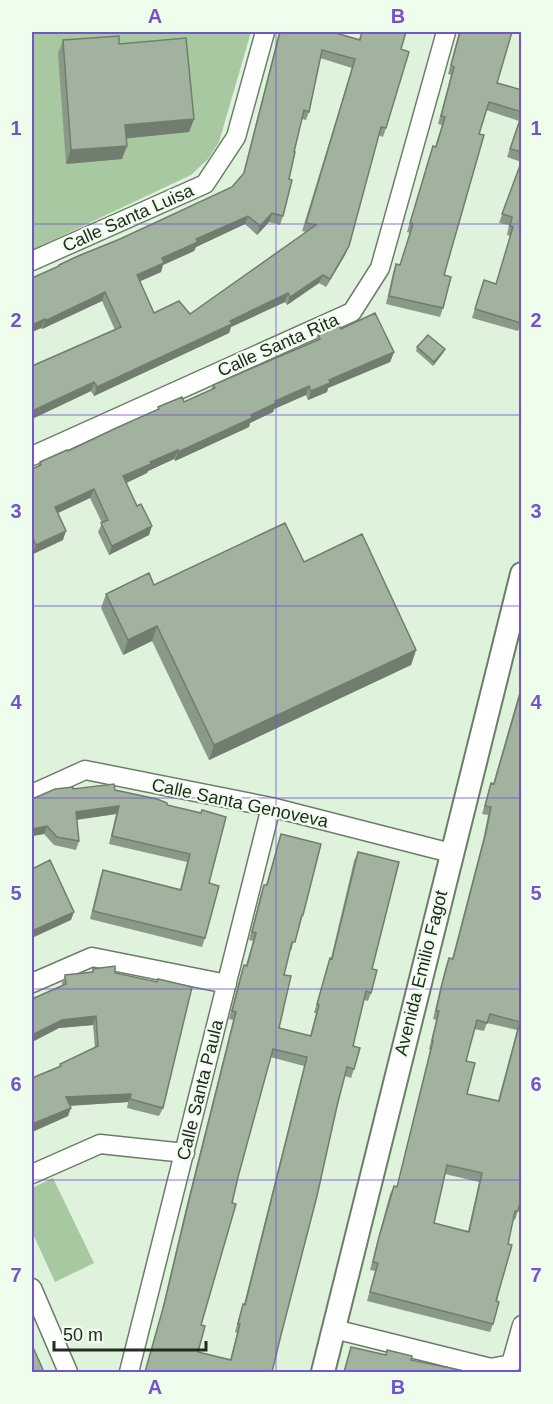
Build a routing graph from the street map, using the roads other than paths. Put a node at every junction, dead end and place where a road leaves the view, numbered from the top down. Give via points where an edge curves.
1 (265, 32) edge
2 (446, 32) edge
3 (32, 261) edge
4 (32, 456) edge
5 (522, 573) edge
6 (32, 794) edge
7 (271, 807) junction
8 (451, 853) junction
9 (32, 983) edge
10 (227, 984) junction
11 (185, 1153) junction
12 (32, 1174) edge
13 (32, 1288) edge
14 (522, 1325) edge
15 (334, 1329) junction
16 (68, 1372) edge
17 (129, 1372) edge
18 (323, 1372) edge

1 - 3 street, Calle Santa Luisa via 236,137 205,184
2 - 4 street, Calle Santa Rita via 380,268 352,312
5 - 8 street, Avenida Emilio Fagot
6 - 7 street, Calle Santa Genoveva via 85,770
7 - 8 street, Calle Santa Genoveva
7 - 10 street, Calle Santa Paula
8 - 15 street, Avenida Emilio Fagot
9 - 10 street via 92,957
10 - 11 street, Calle Santa Paula
11 - 12 street via 100,1144
11 - 17 street, Calle Santa Paula
13 - 16 street
14 - 15 street via 511,1364 491,1368
15 - 18 street, Avenida Emilio Fagot

